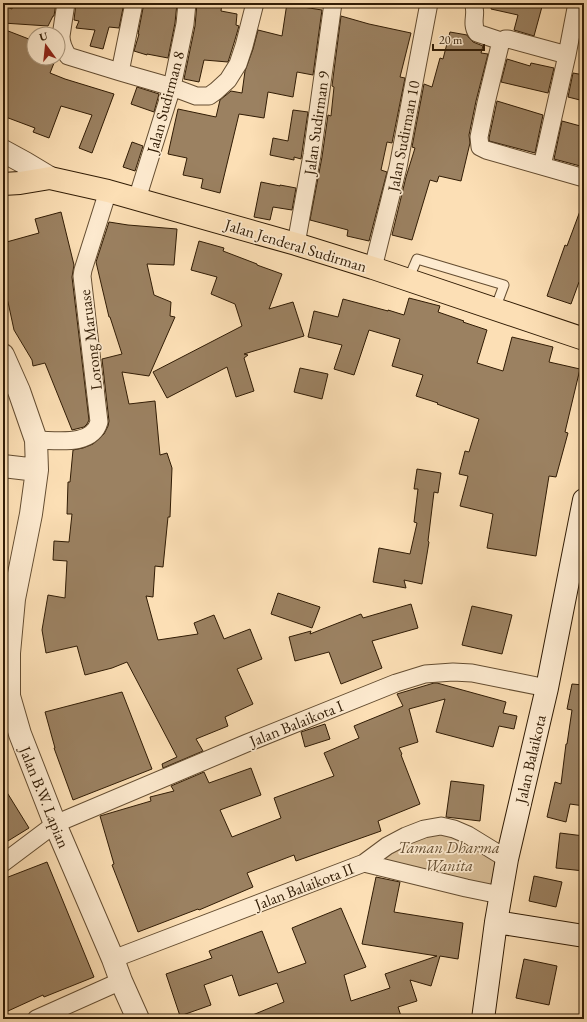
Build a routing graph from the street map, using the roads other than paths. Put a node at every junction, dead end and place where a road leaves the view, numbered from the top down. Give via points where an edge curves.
1 (66, 3) edge
2 (134, 3) edge
3 (187, 3) edge
4 (255, 3) edge
5 (333, 3) edge
6 (473, 3) edge
7 (577, 3) edge
8 (426, 4) edge
9 (501, 42) junction
10 (567, 55) junction
11 (120, 72) junction
12 (172, 87) junction
13 (3, 151) edge
14 (542, 166) junction
15 (50, 178) junction
16 (584, 178) edge
17 (3, 184) edge
18 (108, 191) junction
19 (137, 199) junction
20 (296, 244) junction
21 (373, 268) junction
22 (584, 339) edge
23 (3, 355) edge
24 (36, 440) junction
25 (3, 466) edge
26 (37, 470) junction
27 (584, 500) edge
28 (547, 688) junction
29 (55, 824) junction
30 (507, 859) junction
31 (3, 863) edge
32 (364, 863) junction
33 (500, 895) junction
34 (496, 922) junction
35 (584, 936) edge
36 (113, 959) junction
37 (121, 981) junction
38 (36, 1019) edge
39 (138, 1019) edge
40 (483, 1019) edge

1 - 11 street via 60,36 64,51 68,56
2 - 11 street
3 - 12 street, Jalan Sudirman 8
4 - 12 street via 238,64 228,80 209,96 196,96
5 - 20 street, Jalan Sudirman 9 via 312,155
6 - 9 street via 474,29
7 - 10 street
8 - 21 street, Jalan Sudirman 10 via 398,166
9 - 10 street via 508,39
9 - 14 street via 479,144 486,150
10 - 14 street
11 - 12 street
12 - 19 street, Jalan Sudirman 8
13 - 15 street
14 - 16 street
15 - 17 highway, Jalan Jenderal Sudirman
15 - 18 highway, Jalan Jenderal Sudirman
18 - 19 highway, Jalan Jenderal Sudirman
18 - 24 street, Lorong Maruase via 82,276 98,428 85,438 70,441
19 - 20 highway, Jalan Jenderal Sudirman
20 - 21 highway, Jalan Jenderal Sudirman
21 - 22 highway, Jalan Jenderal Sudirman
23 - 24 street, Jalan B.W. Lapian
24 - 26 street, Jalan B.W. Lapian
25 - 26 street
26 - 29 street, Jalan B.W. Lapian via 14,599 9,653 9,696 20,734
27 - 28 street, Jalan Balaikota
28 - 29 street, Jalan Balaikota I via 472,673 425,674 396,683 247,743
28 - 30 street, Jalan Balaikota
29 - 31 street, Jalan Balaikota I
29 - 36 street, Jalan B.W. Lapian
30 - 32 street via 468,835 441,826 406,836
30 - 33 street, Jalan Balaikota
32 - 33 street, Jalan Balaikota II
32 - 36 street, Jalan Balaikota II
33 - 34 street, Jalan Balaikota
34 - 35 street
34 - 40 street, Jalan Balaikota
36 - 37 street, Jalan B.W. Lapian
37 - 38 street
37 - 39 street, Jalan B.W. Lapian

